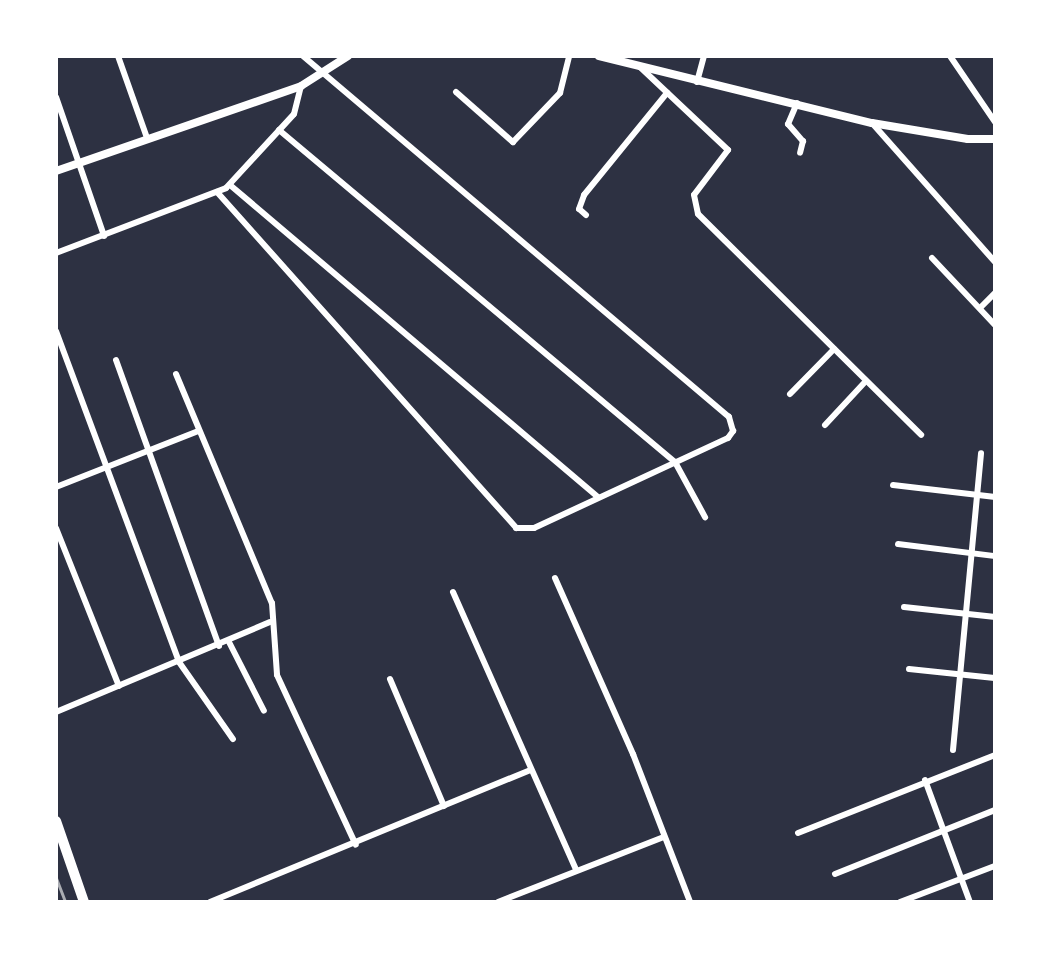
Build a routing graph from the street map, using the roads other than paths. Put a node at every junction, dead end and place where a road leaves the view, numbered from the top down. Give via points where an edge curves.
1 (118, 56) edge
2 (303, 56) edge
3 (348, 56) edge
4 (569, 56) edge
5 (599, 56) edge
6 (704, 56) edge
7 (950, 56) edge
8 (640, 67) junction
9 (324, 74) junction
10 (697, 82) junction
11 (301, 86) junction
12 (456, 92) dead end
13 (667, 93) junction
14 (56, 97) edge
15 (797, 103) junction
16 (995, 122) edge
17 (872, 123) junction
18 (279, 130) junction
19 (147, 138) junction
20 (995, 139) edge
21 (800, 153) dead end
22 (79, 163) junction
23 (56, 171) edge
24 (230, 185) junction
25 (217, 192) junction
26 (586, 215) dead end
27 (104, 236) junction
28 (56, 253) edge
29 (932, 258) dead end
30 (995, 262) edge
31 (995, 293) edge
32 (980, 308) junction
33 (995, 325) edge
34 (56, 331) edge
35 (834, 349) junction
36 (116, 360) dead end
37 (176, 374) dead end
38 (864, 383) junction
39 (790, 394) dead end
40 (825, 425) dead end
41 (198, 431) junction
42 (921, 435) dead end
43 (146, 451) junction
44 (981, 453) dead end
45 (675, 462) junction
46 (106, 467) junction
47 (893, 485) dead end
48 (56, 487) edge
49 (976, 494) junction
50 (598, 497) junction
51 (995, 497) edge
52 (705, 517) dead end
53 (56, 528) edge
54 (898, 544) dead end
55 (970, 554) junction
56 (995, 556) edge
57 (555, 578) dead end
58 (453, 592) dead end
59 (904, 607) dead end
60 (966, 614) junction
61 (995, 617) edge
62 (270, 622) junction
63 (229, 642) junction
64 (219, 646) junction
65 (179, 662) junction
66 (909, 669) dead end
67 (960, 674) junction
68 (995, 678) edge
69 (390, 679) dead end
70 (119, 686) junction
71 (264, 711) dead end
72 (56, 712) edge
73 (233, 739) dead end
74 (953, 750) dead end
75 (995, 755) edge
76 (530, 770) junction
77 (925, 780) junction
78 (444, 806) junction
79 (995, 810) edge
80 (56, 821) edge
81 (943, 829) junction
82 (798, 833) dead end
83 (664, 837) junction
84 (356, 845) junction
85 (995, 866) edge
86 (576, 869) junction
87 (835, 874) dead end
88 (962, 878) junction
89 (84, 902) edge
90 (210, 902) edge
91 (498, 902) edge
92 (690, 902) edge
93 (900, 902) edge
94 (970, 902) edge

1 - 19 street
2 - 9 street
3 - 9 street
4 - 12 street via 560,93 513,142
5 - 8 street
6 - 10 street
7 - 16 street
8 - 10 street
8 - 13 street
9 - 11 street
9 - 45 street via 729,417 734,424 728,438
10 - 15 street
11 - 18 street via 299,107
11 - 19 street
13 - 26 street via 584,195 579,209
13 - 35 street via 728,150 694,195 698,214
14 - 22 street
15 - 17 street
15 - 21 street via 788,124 803,141
17 - 20 street
17 - 30 street
18 - 24 street
18 - 45 street
19 - 22 street
22 - 23 street
22 - 27 street
24 - 25 street
24 - 50 street
25 - 27 street
25 - 50 street via 516,528 534,528
27 - 28 street
29 - 32 street
31 - 32 street
32 - 33 street
34 - 46 street
35 - 38 street
35 - 39 street
36 - 43 street
37 - 41 street
38 - 40 street
38 - 42 street
41 - 43 street
41 - 62 street via 272,603
43 - 46 street
43 - 64 street
44 - 49 street
45 - 50 street
45 - 52 street
46 - 48 street
46 - 65 street
47 - 49 street
49 - 51 street
49 - 55 street
53 - 70 street
54 - 55 street
55 - 56 street
55 - 60 street
57 - 83 street
58 - 76 street
59 - 60 street
60 - 61 street
60 - 67 street
62 - 63 street
62 - 84 street via 277,675
63 - 64 street
63 - 71 street
64 - 65 street
65 - 70 street
65 - 73 street
66 - 67 street
67 - 68 street
67 - 74 street
69 - 78 street
70 - 72 street
75 - 77 street
76 - 78 street
76 - 86 street
77 - 81 street
77 - 82 street
78 - 84 street
79 - 81 street
80 - 89 main road
81 - 87 street
81 - 88 street
83 - 86 street
83 - 92 street
84 - 90 street
85 - 88 street
86 - 91 street
88 - 93 street
88 - 94 street

